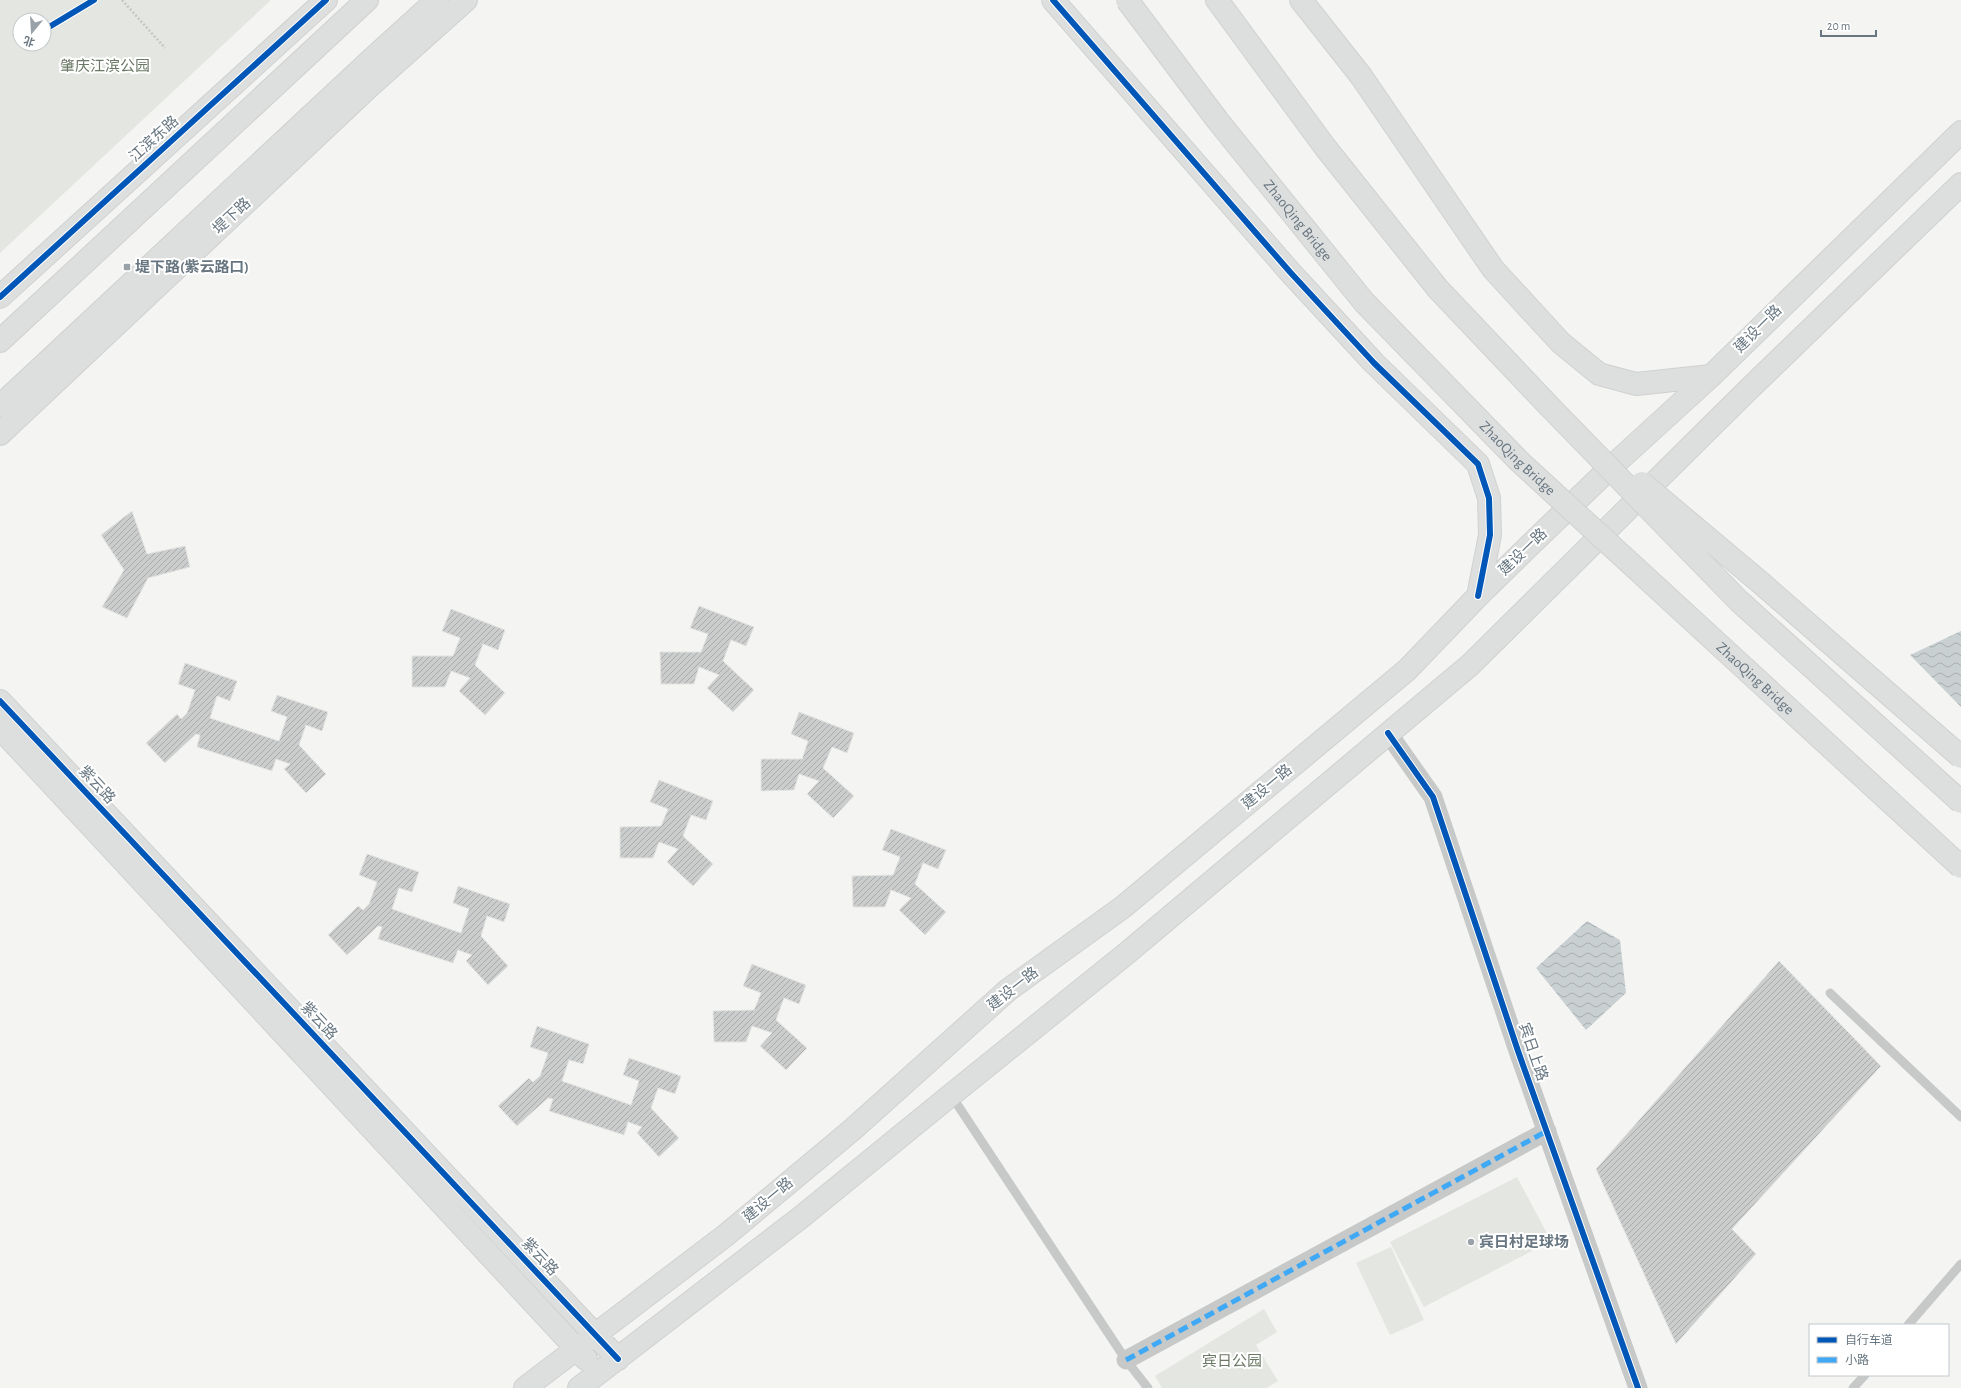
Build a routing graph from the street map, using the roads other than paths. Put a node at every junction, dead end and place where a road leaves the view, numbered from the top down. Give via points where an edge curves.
1 (326, 0) edge
2 (368, 0) edge
3 (437, 0) edge
4 (466, 0) edge
5 (1054, 0) edge
6 (1127, 0) edge
7 (1217, 0) edge
8 (1301, 0) edge
9 (1961, 132) edge
10 (1961, 184) edge
11 (0, 297) edge
12 (0, 341) edge
13 (1711, 376) junction
14 (0, 406) edge
15 (1549, 406) junction
16 (0, 434) edge
17 (1478, 596) junction
18 (0, 701) edge
19 (0, 728) edge
20 (1388, 734) junction
21 (1961, 757) edge
22 (1961, 802) edge
23 (1961, 867) edge
24 (1830, 993) dead end
25 (951, 1095) junction
26 (1961, 1117) edge
27 (1547, 1132) junction
28 (1961, 1264) edge
29 (1909, 1324) edge
30 (595, 1334) junction
31 (576, 1348) junction
32 (618, 1359) junction
33 (1126, 1360) junction
34 (599, 1372) junction
35 (1864, 1376) edge
36 (525, 1388) edge
37 (579, 1388) edge
38 (1148, 1388) edge
39 (1638, 1388) edge
40 (1853, 1388) edge

1 - 11 main road, 江滨东路
2 - 12 main road
3 - 14 main road, 堤下路
4 - 16 main road, 堤下路 via 372,84
5 - 17 main road via 1374,363 1478,464 1489,498 1490,535
6 - 23 main road, ZhaoQing Bridge, bridge via 1218,121 1364,302 1520,462
7 - 15 main road via 1325,147 1438,289
8 - 13 main road via 1361,76 1493,269 1561,343 1598,374 1636,384
9 - 13 main road, 建设一路
10 - 20 main road via 1755,383 1470,665
13 - 17 main road, 建设一路 via 1609,469
15 - 21 main road, bridge via 1761,582
15 - 22 main road, bridge via 1739,601
17 - 30 main road, 建设一路 via 1407,670 1123,907 1008,990 852,1130 726,1235
18 - 30 main road, 紫云路
19 - 31 main road
20 - 25 main road via 1127,953
20 - 27 street, 宾日上路 via 1433,797
24 - 26 lane
25 - 32 main road via 800,1218
25 - 33 lane
27 - 33 street
27 - 39 street, 宾日上路
28 - 29 lane
30 - 31 main road, 建设一路
30 - 32 main road, 紫云路
31 - 34 main road
31 - 36 main road, 建设一路
32 - 34 main road
33 - 38 lane
34 - 37 main road
35 - 40 lane

